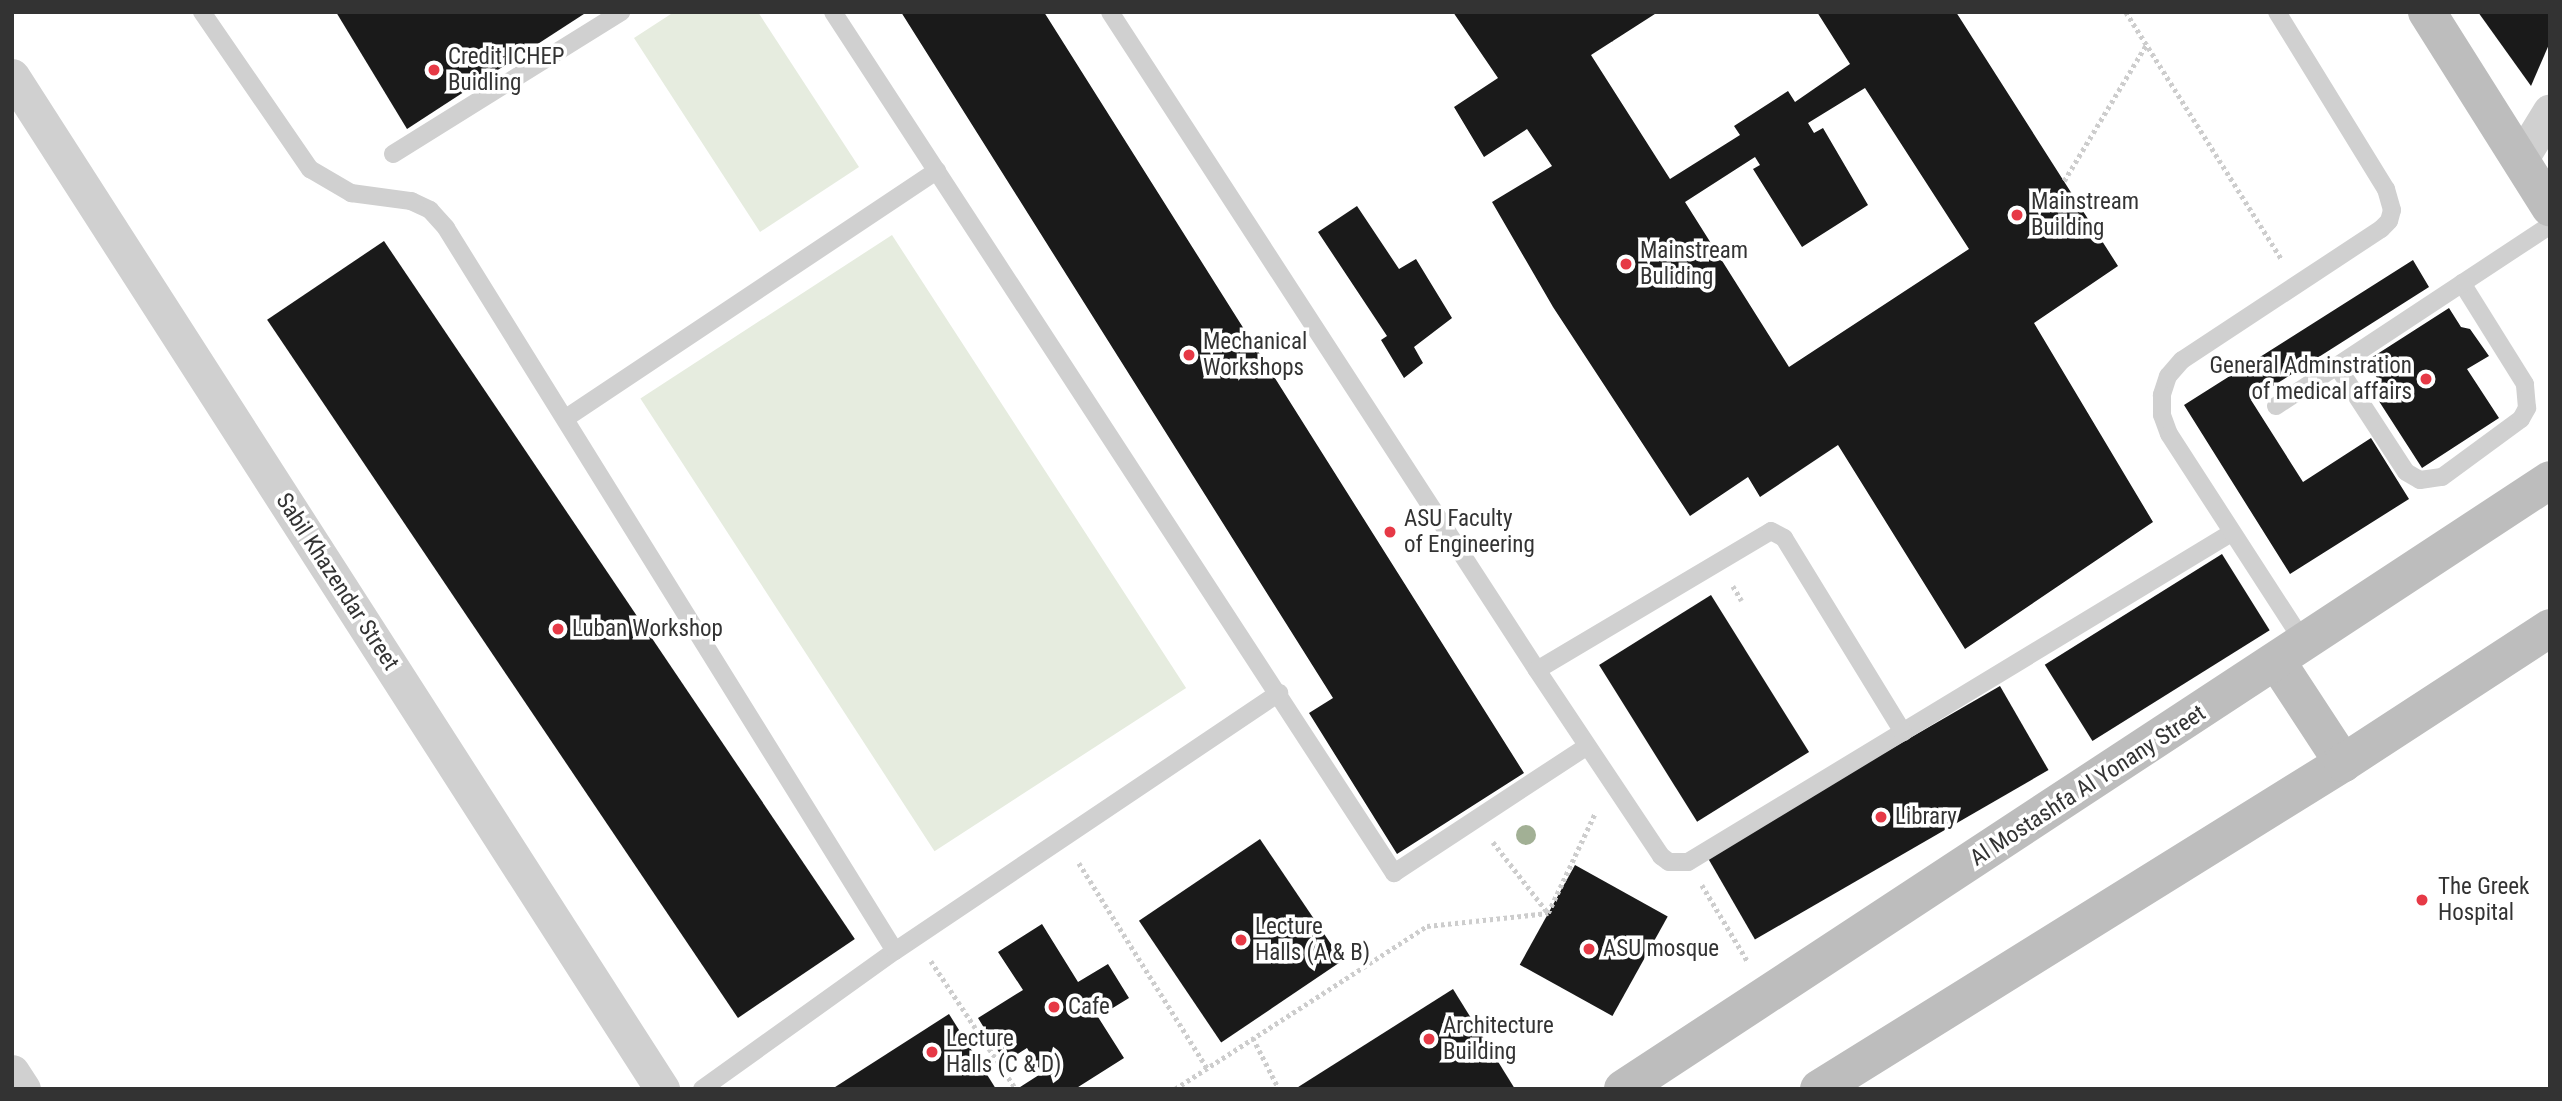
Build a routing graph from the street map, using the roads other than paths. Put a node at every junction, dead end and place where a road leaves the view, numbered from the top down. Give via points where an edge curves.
1 (202, 12) edge
2 (621, 12) edge
3 (833, 12) edge
4 (1110, 12) edge
5 (2277, 12) edge
6 (2427, 12) edge
7 (12, 76) edge
8 (2550, 111) edge
9 (393, 154) dead end
10 (2520, 160) junction
11 (937, 171) junction
12 (2550, 207) edge
13 (2550, 225) edge
14 (2462, 284) junction
15 (2337, 366) junction
16 (2276, 406) dead end
17 (566, 418) junction
18 (2550, 480) edge
19 (2231, 533) junction
20 (2550, 628) edge
21 (2291, 653) junction
22 (1537, 670) junction
23 (1279, 693) junction
24 (1903, 732) junction
25 (1587, 746) junction
26 (2343, 763) junction
27 (895, 951) junction
28 (12, 1072) edge
29 (23, 1089) edge
30 (662, 1089) edge
31 (702, 1089) edge
32 (1623, 1089) edge
33 (1819, 1089) edge

1 - 17 lane via 310,169 351,193 411,201 438,219
2 - 9 lane
3 - 11 lane
4 - 22 lane
5 - 19 lane via 2386,189 2392,210 2381,229 2182,360 2168,376 2162,415 2169,434
6 - 10 street
7 - 30 street, Sabil Khazendar Street
8 - 10 street
10 - 12 street
11 - 17 lane
11 - 23 lane
13 - 14 lane
14 - 15 lane
14 - 15 lane via 2525,384 2527,408 2521,419 2442,477 2420,480 2406,472
15 - 16 lane
17 - 27 lane
18 - 21 street, Al Mostashfa Al Yonany Street
19 - 21 lane
19 - 24 lane
20 - 26 street
21 - 26 street
21 - 32 street, Al Mostashfa Al Yonany Street
22 - 24 lane via 1771,531 1784,538
22 - 25 lane
23 - 25 lane via 1394,873
23 - 27 lane
24 - 25 lane via 1679,864 1661,856
26 - 33 street
27 - 31 lane
28 - 29 street

